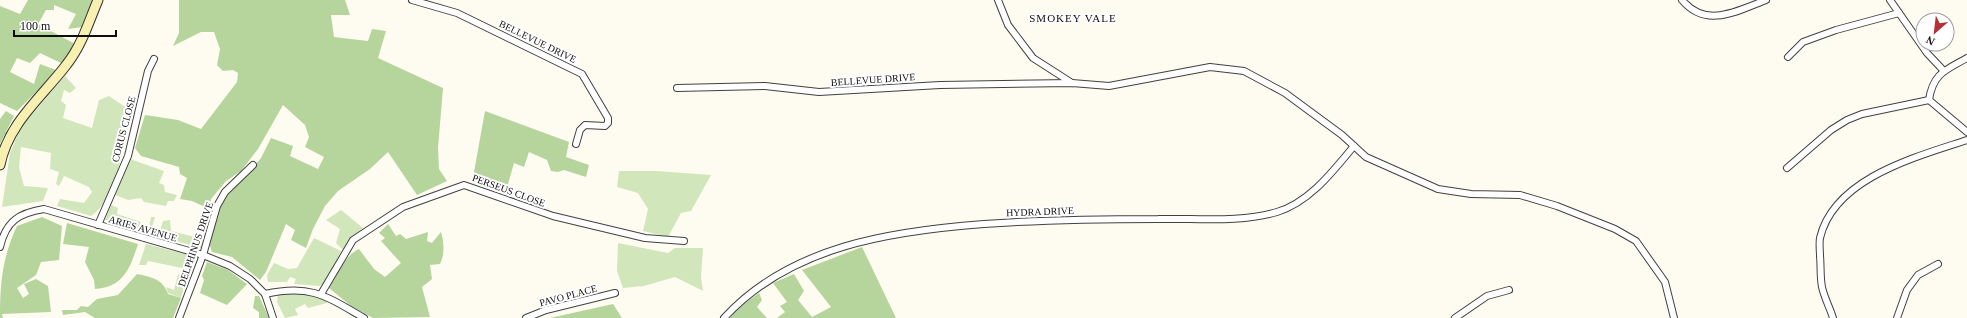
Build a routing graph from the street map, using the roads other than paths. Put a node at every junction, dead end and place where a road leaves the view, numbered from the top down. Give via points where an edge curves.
1 (98, 0) edge
2 (412, 0) edge
3 (998, 0) edge
4 (1682, 0) edge
5 (1766, 0) edge
6 (1890, 0) edge
7 (1899, 14) junction
8 (1788, 57) dead end
9 (154, 58) dead end
10 (1967, 58) edge
11 (1943, 70) junction
12 (1072, 83) junction
13 (677, 88) dead end
14 (1929, 100) junction
15 (1967, 132) edge
16 (1967, 140) edge
17 (576, 144) dead end
18 (1354, 146) junction
19 (0, 165) edge
20 (253, 165) dead end
21 (1787, 168) dead end
22 (98, 225) junction
23 (684, 241) dead end
24 (0, 247) edge
25 (204, 255) junction
26 (1938, 264) dead end
27 (1509, 290) dead end
28 (615, 293) dead end
29 (265, 294) junction
30 (321, 294) junction
31 (179, 318) edge
32 (273, 318) edge
33 (364, 318) edge
34 (526, 318) edge
35 (724, 318) edge
36 (1456, 318) edge
37 (1674, 318) edge
38 (1833, 318) edge
39 (1897, 318) edge

1 - 19 main road via 68,63 20,119 2,153
2 - 17 street, BELLEVUE DRIVE via 457,13 582,74 608,118 608,123 605,126 585,125 580,130
3 - 12 street via 1008,25 1033,58
4 - 5 street via 1702,15 1714,16
6 - 7 street
7 - 8 street via 1836,30 1803,42
7 - 11 street via 1927,53
9 - 22 street, CORUS CLOSE via 148,71 128,156
10 - 11 street
11 - 14 street via 1931,88
12 - 13 street, BELLEVUE DRIVE via 940,85 819,92 765,86
12 - 18 street, BELLEVUE DRIVE via 1109,86 1210,67 1244,71 1285,93
14 - 15 street
14 - 21 street via 1862,114 1847,120 1831,130
16 - 38 street via 1881,171 1835,206 1826,220 1819,240 1822,287
18 - 35 street, HYDRA DRIVE via 1306,196 1278,212 1243,218 1040,220 933,228 874,237 831,250 799,264 764,283 738,302
18 - 37 street, BELLEVUE DRIVE via 1366,157 1438,190 1520,195 1557,206 1615,229 1636,241 1665,282
20 - 25 street, DELPHINUS DRIVE via 225,192 217,206
22 - 24 street, ARIES AVENUE via 44,209 26,212 12,222 2,236
22 - 25 street, ARIES AVENUE
23 - 30 street, PERSEUS CLOSE via 645,238 554,216 464,185 403,207 353,240
25 - 29 street, ARIES AVENUE via 230,266 250,279
25 - 31 street, DELPHINUS DRIVE
26 - 39 street via 1918,275 1907,290
27 - 36 street via 1487,296
28 - 34 street, PAVO PLACE via 546,310
29 - 30 street via 283,290 307,290
29 - 32 street, ARIES AVENUE
30 - 33 street

